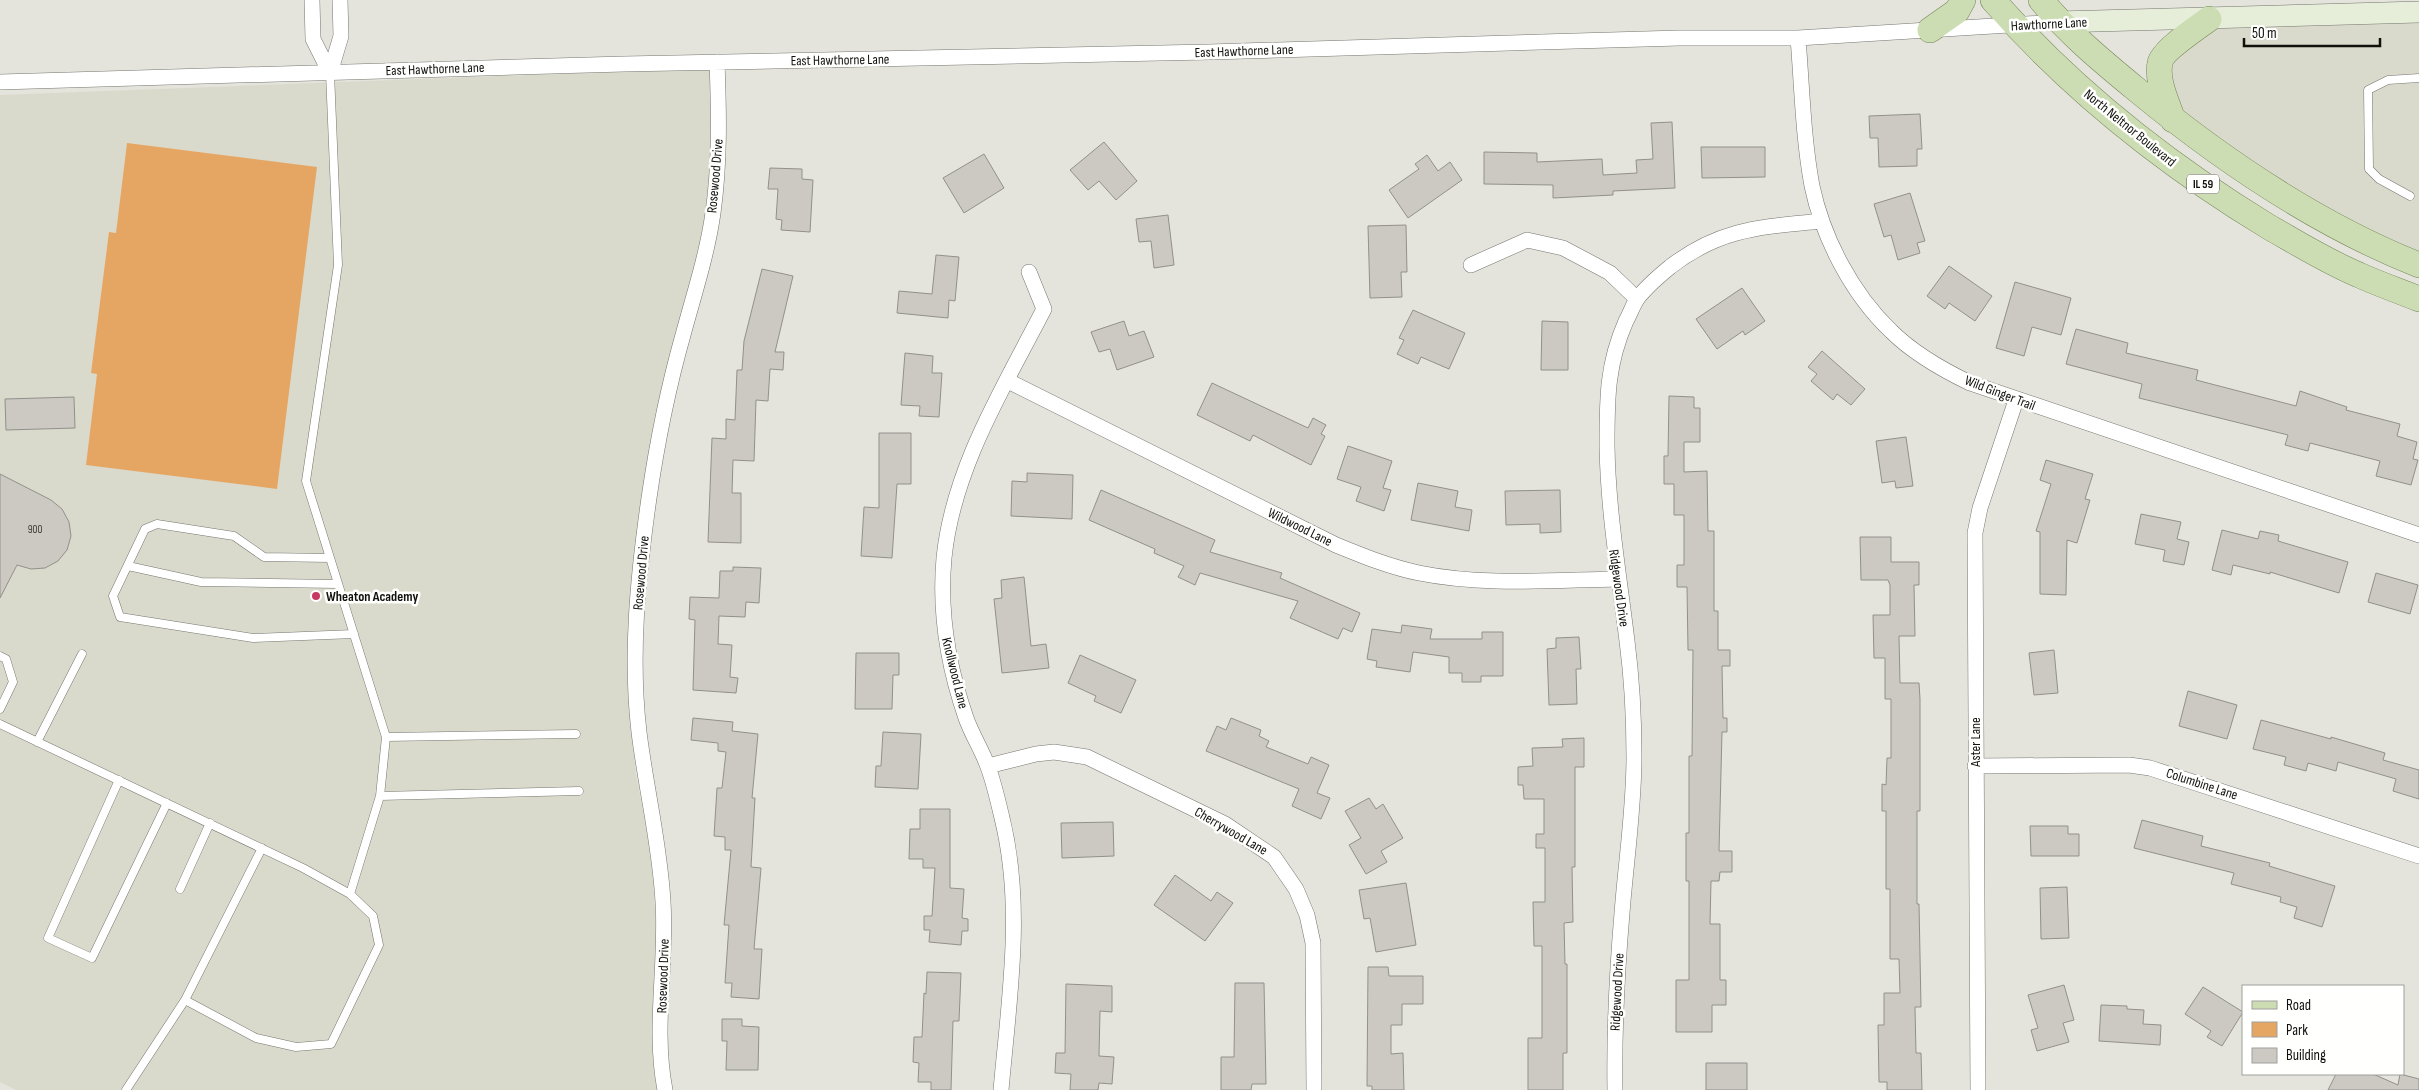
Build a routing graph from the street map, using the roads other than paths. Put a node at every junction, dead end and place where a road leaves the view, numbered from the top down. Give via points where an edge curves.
1 (312, 0) edge
2 (340, 0) edge
3 (1963, 0) edge
4 (1993, 0) edge
5 (2041, 0) edge
6 (2419, 12) edge
7 (2209, 19) junction
8 (2059, 22) junction
9 (2016, 26) junction
10 (1930, 30) junction
11 (1679, 38) joint
12 (1798, 38) junction
13 (718, 62) junction
14 (330, 73) junction
15 (2419, 78) edge
16 (0, 82) edge
17 (2173, 120) junction
18 (2410, 196) dead end
19 (1822, 221) junction
20 (1471, 265) dead end
21 (2419, 265) edge
22 (1030, 272) dead end
23 (1637, 299) junction
24 (2419, 299) edge
25 (1008, 381) junction
26 (2016, 400) junction
27 (2419, 535) edge
28 (330, 558) junction
29 (128, 566) junction
30 (1618, 579) junction
31 (338, 584) junction
32 (354, 634) junction
33 (82, 654) dead end
34 (0, 656) edge
35 (0, 710) edge
36 (0, 724) edge
37 (576, 734) dead end
38 (386, 737) junction
39 (37, 742) junction
40 (988, 766) junction
41 (1976, 766) junction
42 (119, 780) junction
43 (579, 791) dead end
44 (380, 796) junction
45 (167, 803) junction
46 (210, 823) junction
47 (262, 848) junction
48 (2419, 856) edge
49 (180, 889) dead end
50 (350, 894) junction
51 (185, 1000) junction
52 (126, 1090) edge
53 (665, 1090) edge
54 (1001, 1090) edge
55 (1314, 1090) edge
56 (1615, 1090) edge
57 (1978, 1090) edge

1 - 14 street via 313,39
2 - 14 street via 341,36
3 - 10 main road via 1957,11
4 - 9 main road, North Neltnor Boulevard / IL 59
5 - 8 main road, IL 59
6 - 7 street, Hawthorne Lane
7 - 8 street, Hawthorne Lane
7 - 17 main road via 2166,53 2160,62 2160,79
8 - 9 street, Hawthorne Lane
8 - 17 main road, IL 59
9 - 10 street, Hawthorne Lane
9 - 24 main road, North Neltnor Boulevard / IL 59 via 2101,107 2172,163 2305,248 2358,275
10 - 12 street, Hawthorne Lane
11 - 12 street, Hawthorne Lane
11 - 13 street, East Hawthorne Lane
12 - 19 street, Wild Ginger Trail via 1805,134 1812,186
13 - 14 street, East Hawthorne Lane
13 - 53 street, Rosewood Drive via 719,139 713,214 656,451 636,629 639,729 664,902 661,1054
14 - 16 street, East Hawthorne Lane
14 - 28 lane via 338,265 306,481
15 - 18 lane via 2388,80 2368,90 2368,169
17 - 21 main road, IL 59 via 2280,193 2366,241
19 - 23 street, Ridgewood Drive via 1752,228 1712,240 1684,256
19 - 26 street, Wild Ginger Trail via 1844,270 1891,331 1949,373
20 - 23 street via 1527,240 1563,248 1610,273
22 - 25 street, Knollwood Lane via 1044,309
23 - 30 street, Ridgewood Drive via 1617,342 1607,386 1608,478
25 - 30 street, Wildwood Lane via 1382,564 1460,579
25 - 40 street, Knollwood Lane via 962,477 947,537 942,597 953,679 967,721
26 - 27 street, Wild Ginger Trail
26 - 41 street, Aster Lane via 1974,533
28 - 29 lane via 264,557 234,536 157,524 145,529
28 - 31 lane
29 - 31 lane via 201,582
29 - 32 lane via 113,596 120,617 253,638
30 - 56 street, Ridgewood Drive via 1631,684 1634,759 1617,988
31 - 32 lane
32 - 38 lane
33 - 39 lane
34 - 35 lane via 6,659 13,682
36 - 39 lane
37 - 38 lane
38 - 44 lane
39 - 42 lane
40 - 54 street, Knollwood Lane via 1002,818 1014,888 1014,943
40 - 55 street, Cherrywood Lane via 1054,752 1087,757 1225,824 1274,857 1296,889 1307,915 1313,943
41 - 48 street, Columbine Lane via 2129,765 2150,768
41 - 57 street, Aster Lane
42 - 45 lane
42 - 45 lane via 48,938 92,958
43 - 44 lane
44 - 50 lane
45 - 46 lane
46 - 47 lane
46 - 49 lane
47 - 50 lane
47 - 51 lane
50 - 51 lane via 373,916 379,945 331,1044 296,1047 256,1038
51 - 52 lane

